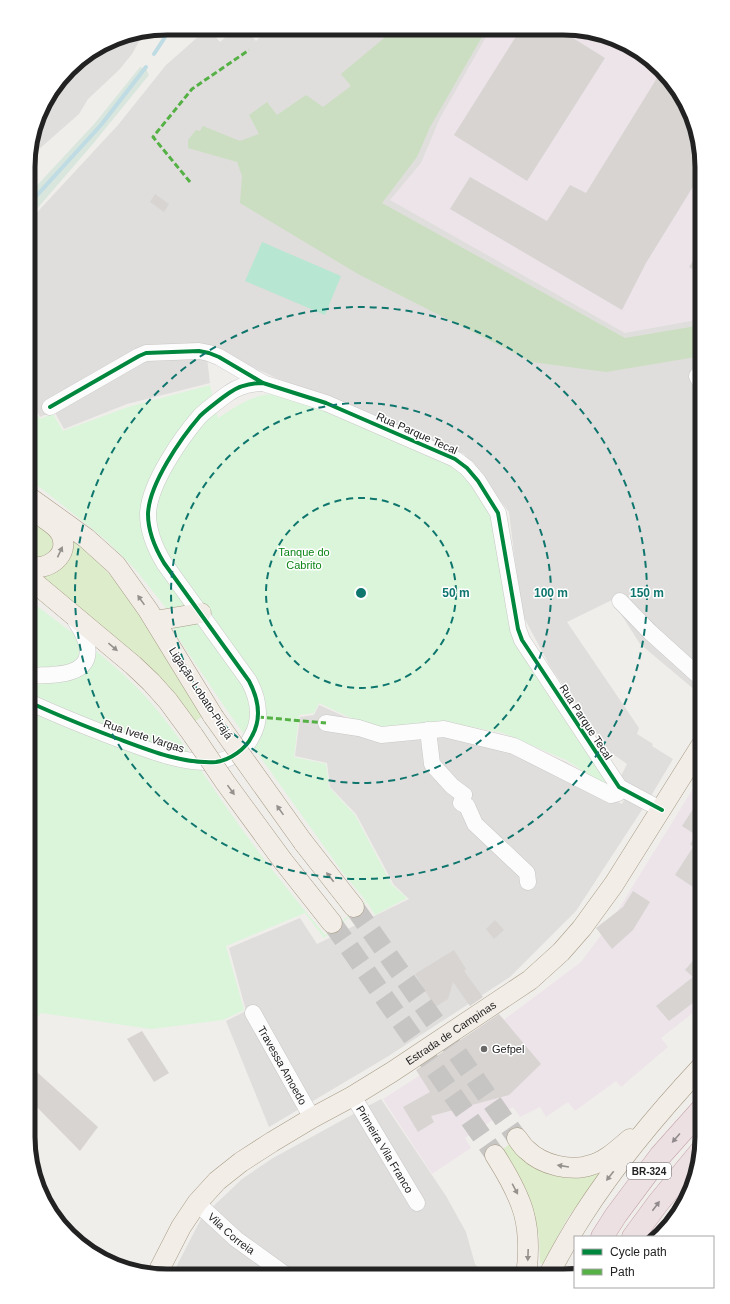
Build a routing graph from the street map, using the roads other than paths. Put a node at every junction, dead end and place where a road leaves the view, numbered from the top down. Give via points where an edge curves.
1 (263, 383) junction
2 (50, 407) dead end
3 (35, 501) edge
4 (35, 509) edge
5 (35, 568) edge
6 (35, 583) edge
7 (620, 601) dead end
8 (67, 609) junction
9 (201, 614) junction
10 (154, 621) junction
11 (695, 673) edge
12 (35, 675) edge
13 (35, 705) edge
14 (326, 723) dead end
15 (428, 730) junction
16 (695, 756) edge
17 (619, 787) junction
18 (662, 810) junction
19 (528, 882) dead end
20 (354, 907) tunnel mouth
21 (332, 923) tunnel mouth
22 (253, 1013) dead end
23 (695, 1074) edge
24 (353, 1096) junction
25 (669, 1102) junction
26 (695, 1117) edge
27 (312, 1118) junction
28 (517, 1138) tunnel mouth
29 (495, 1155) tunnel mouth
30 (692, 1161) edge
31 (197, 1203) junction
32 (417, 1203) dead end
33 (603, 1236) edge
34 (634, 1236) edge
35 (160, 1269) edge
36 (278, 1269) edge
37 (527, 1269) edge
38 (552, 1269) edge

1 - 2 street, Rua Parque Tecal via 209,353 146,353
1 - 9 street, Rua Ivete Vargas via 251,384 228,393 201,414 167,463 151,496 148,514 155,546
1 - 17 street, Rua Parque Tecal via 326,403 455,459 467,468 482,486 498,513 522,640
10 -> 3 main road, Ligação Lobato-Pirajá via 116,565 86,538
5 -> 4 main road via 43,568 56,560 63,540 59,530
6 - 8 main road
7 - 11 street
8 - 12 street via 84,634 88,656 78,669 63,674
8 -> 21 main road, bridge via 115,649 168,701 225,782
9 - 10 main road
9 - 13 street, Rua Ivete Vargas via 249,681 257,701 256,729 250,740 232,757 218,762 180,759 130,743
20 -> 10 main road, Ligação Lobato-Pirajá, bridge via 303,842 214,716
14 - 15 street via 359,728 381,735
15 - 17 street via 444,729 516,747 611,794 618,793
15 - 19 street via 432,764 464,795 461,803 467,806 475,824 527,873
16 - 18 main road, Estrada de Campinas
17 - 18 street, Rua Parque Tecal
18 - 24 main road, Estrada de Campinas via 599,906 561,952 545,967 530,980
22 - 27 street, Travessa Amoedo
23 - 25 main road
24 - 27 main road, Estrada de Campinas
24 - 32 street, Primeira Vila Franco
25 -> 28 main road via 632,1138 592,1165 563,1167 550,1163 532,1154
25 -> 38 main road via 604,1184 582,1216
26 -> 33 highway, BR-324 via 660,1156
27 - 31 main road, Estrada de Campinas via 241,1162 217,1181
29 -> 37 main road via 518,1195 525,1214 528,1234
34 -> 30 highway, BR-324
31 - 35 main road, Estrada de Campinas via 181,1227
31 - 36 street, Vila Correia via 236,1238

